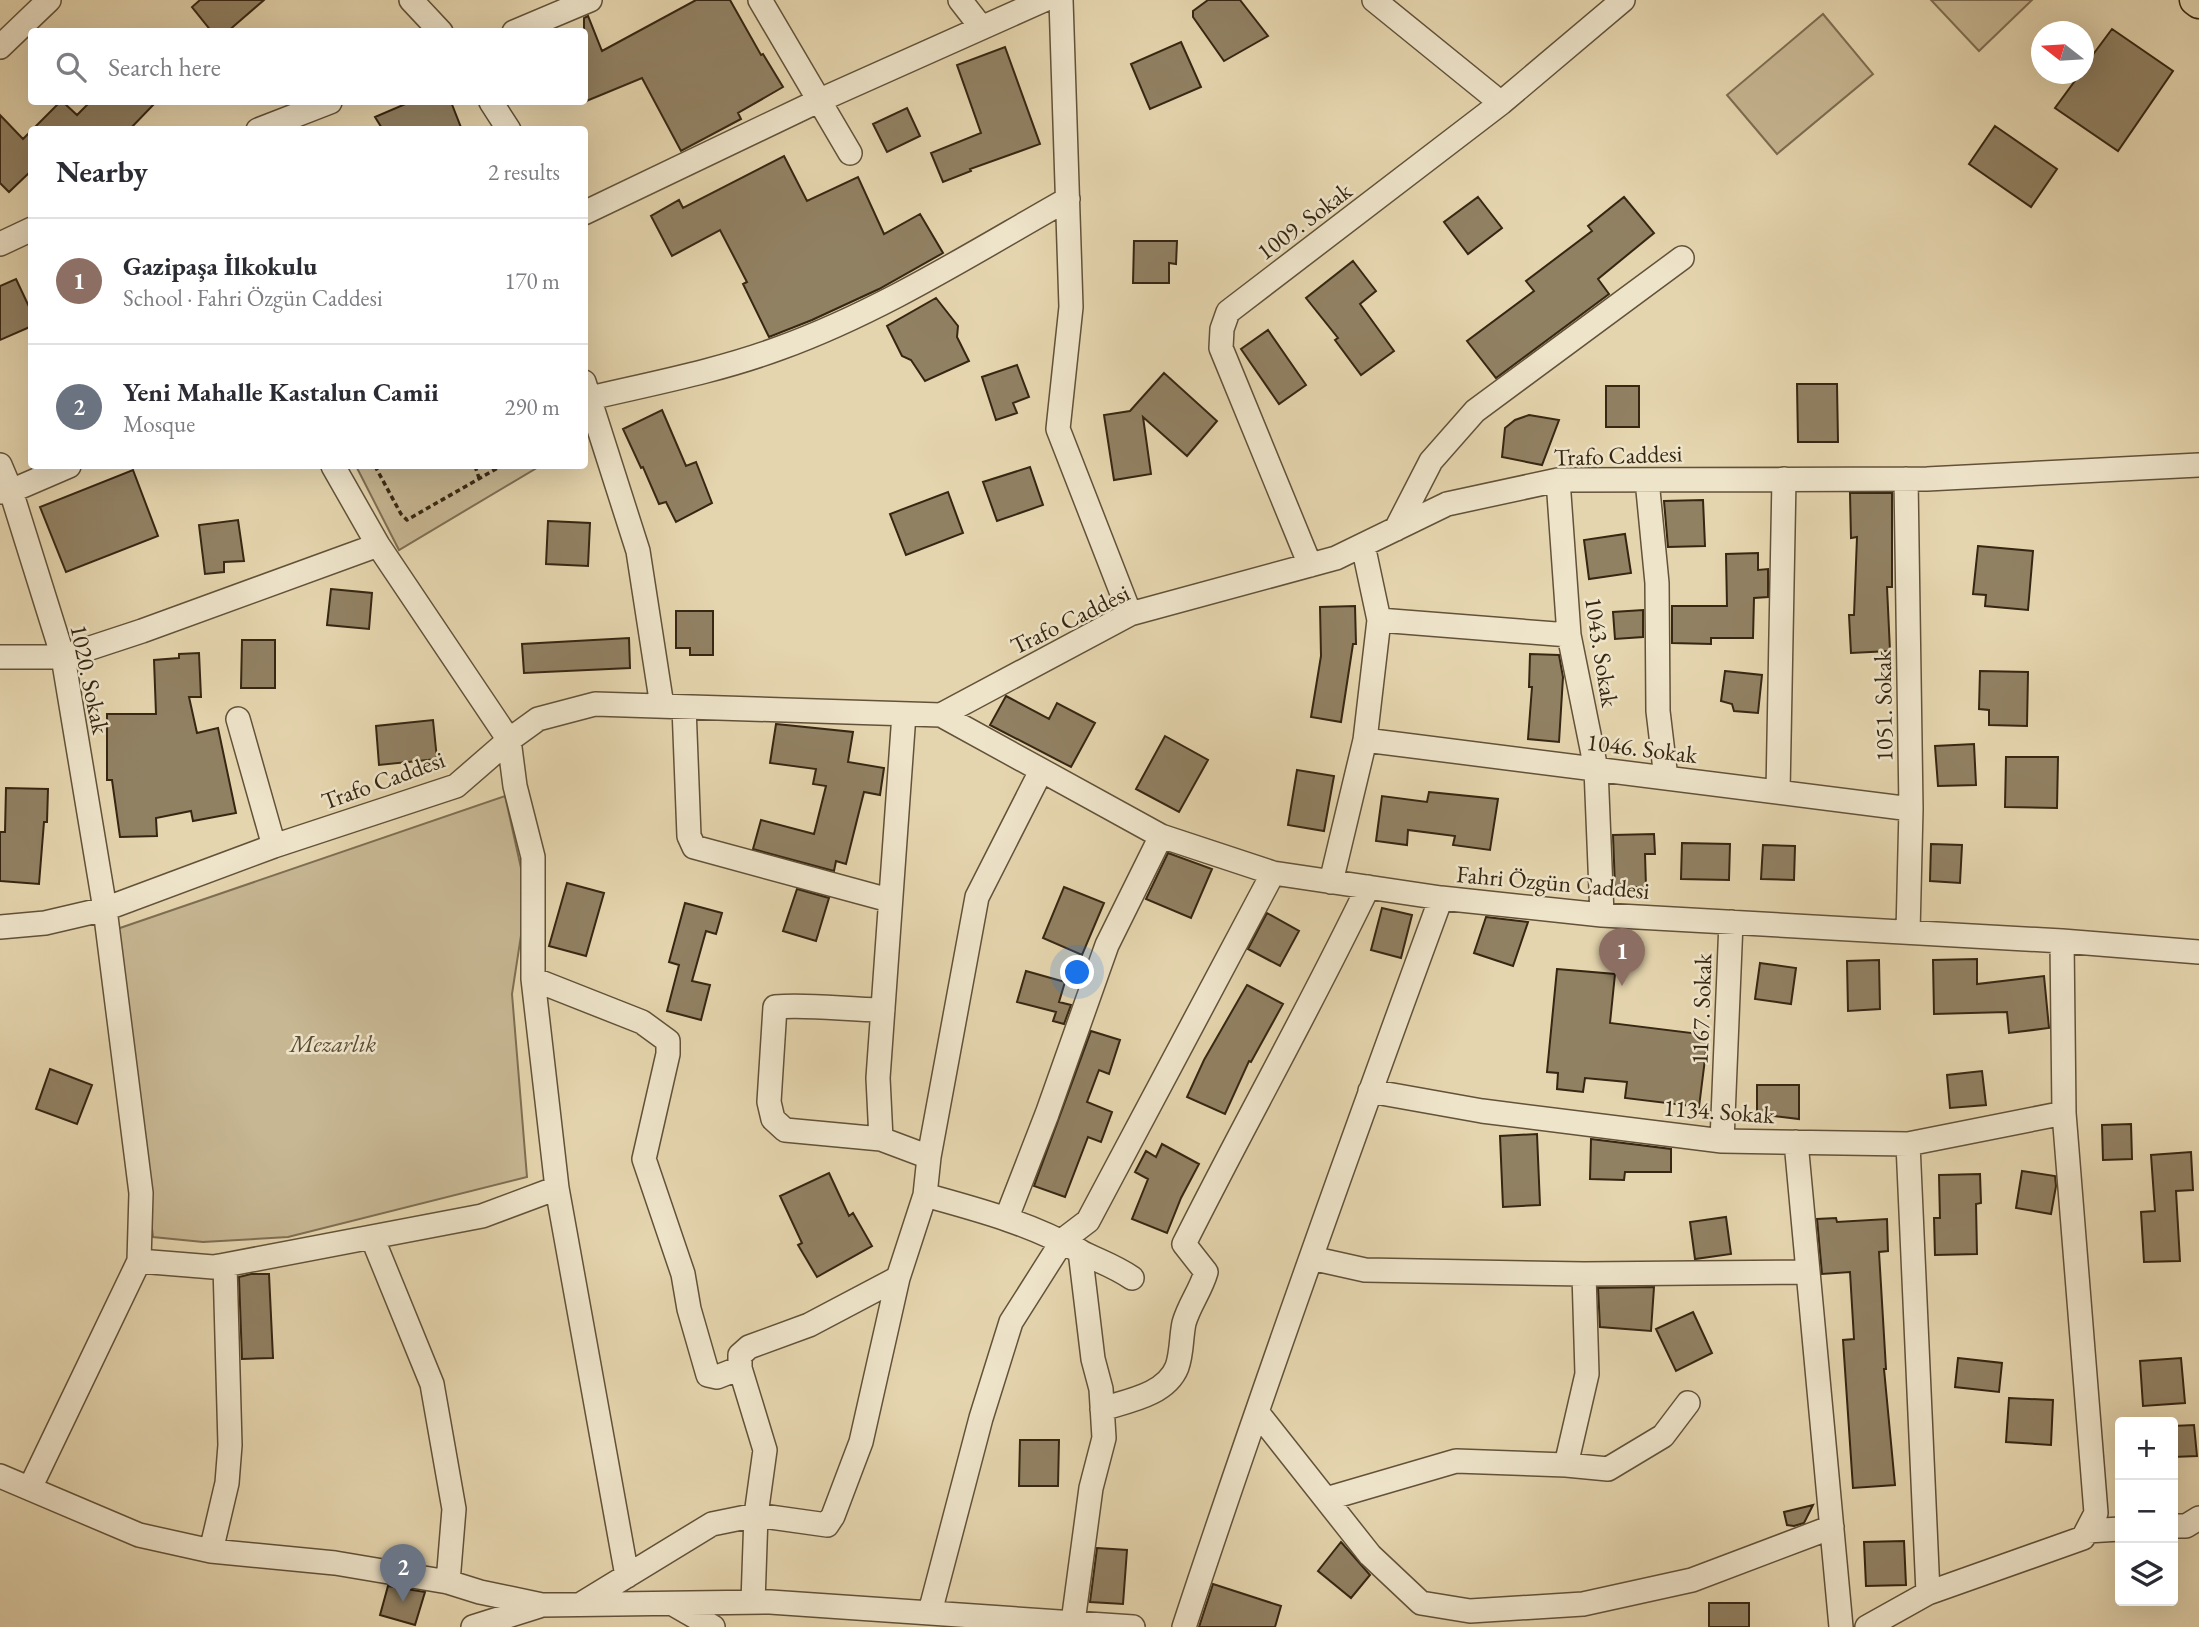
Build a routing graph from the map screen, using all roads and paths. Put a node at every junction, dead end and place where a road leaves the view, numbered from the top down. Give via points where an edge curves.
1 (49, 0) edge
2 (411, 0) edge
3 (590, 0) edge
4 (760, 0) edge
5 (960, 0) edge
6 (1044, 0) edge
7 (1061, 0) edge
8 (1374, 0) edge
9 (1622, 0) edge
10 (981, 27) junction
11 (438, 28) edge
12 (524, 28) edge
13 (0, 47) edge
14 (818, 101) junction
15 (1501, 103) junction
16 (322, 105) edge
17 (493, 105) edge
18 (268, 126) edge
19 (506, 126) edge
20 (850, 153) dead end
21 (1068, 199) junction
22 (588, 211) edge
23 (28, 231) edge
24 (0, 244) edge
25 (1682, 258) dead end
26 (588, 390) edge
27 (588, 393) edge
28 (0, 465) edge
29 (2199, 465) edge
30 (61, 469) edge
31 (335, 469) edge
32 (377, 469) edge
33 (476, 469) edge
34 (496, 469) edge
35 (480, 478) junction
36 (1784, 479) junction
37 (1906, 479) junction
38 (1558, 480) junction
39 (1647, 480) junction
40 (6, 491) edge
41 (1396, 529) junction
42 (378, 545) junction
43 (1363, 545) junction
44 (1311, 565) junction
45 (1130, 614) junction
46 (1379, 620) junction
47 (1569, 635) junction
48 (0, 657) edge
49 (63, 657) junction
50 (673, 707) junction
51 (904, 714) junction
52 (941, 715) junction
53 (238, 719) dead end
54 (509, 740) junction
55 (1365, 740) junction
56 (1596, 769) junction
57 (1041, 771) junction
58 (1665, 778) junction
59 (1778, 792) junction
60 (1911, 809) junction
61 (1161, 836) junction
62 (274, 846) junction
63 (1273, 873) junction
64 (1331, 881) junction
65 (1368, 887) junction
66 (1441, 898) junction
67 (889, 900) junction
68 (106, 909) junction
69 (1602, 915) junction
70 (1731, 922) junction
71 (0, 927) edge
72 (1908, 932) junction
73 (2062, 940) junction
74 (2199, 952) edge
75 (533, 978) junction
76 (883, 1010) junction
77 (1370, 1091) junction
78 (2064, 1113) junction
79 (881, 1139) junction
80 (1722, 1141) junction
81 (1796, 1142) junction
82 (1908, 1144) junction
83 (929, 1157) junction
84 (556, 1188) junction
85 (925, 1195) junction
86 (1007, 1217) junction
87 (372, 1237) junction
88 (1071, 1246) junction
89 (1311, 1258) junction
90 (139, 1261) junction
91 (225, 1265) junction
92 (1808, 1272) junction
93 (1584, 1274) junction
94 (898, 1278) junction
95 (1132, 1278) dead end
96 (740, 1368) junction
97 (1688, 1403) dead end
98 (1102, 1409) junction
99 (1257, 1412) junction
100 (1566, 1465) junction
101 (0, 1476) edge
102 (30, 1488) junction
103 (1326, 1499) junction
104 (756, 1515) junction
105 (2199, 1518) edge
106 (2178, 1526) edge
107 (1832, 1527) junction
108 (2115, 1529) edge
109 (2087, 1531) junction
110 (211, 1550) junction
111 (626, 1576) junction
112 (448, 1582) junction
113 (1928, 1593) junction
114 (753, 1602) junction
115 (671, 1603) junction
116 (581, 1604) junction
117 (542, 1605) junction
118 (929, 1612) junction
119 (1436, 1617) edge
120 (1073, 1622) junction
121 (473, 1627) edge
122 (713, 1627) edge
123 (1133, 1627) edge
124 (1184, 1627) edge
125 (1841, 1627) edge
126 (1867, 1627) edge

1 - 13 street
2 - 11 street
3 - 12 street
4 - 14 street
5 - 10 street
6 - 10 street
7 - 21 street
8 - 15 street
9 - 15 street, 1009. Sokak
10 - 14 street
14 - 20 street
14 - 22 street
15 - 44 street, 1009. Sokak via 1228,312 1221,348
16 - 18 street
17 - 19 street
21 - 26 street via 879,306 782,347 718,369
21 - 45 street via 1071,307 1058,429
23 - 24 street
25 - 41 street via 1475,411 1431,461
27 - 50 street via 638,551
28 - 40 street, 1020. Sokak
29 - 37 street, Trafo Caddesi
30 - 40 street
31 - 42 street
32 - 35 path via 407,520
33 - 35 path
34 - 35 path
36 - 37 street, Trafo Caddesi
36 - 39 street, Trafo Caddesi
36 - 59 street
37 - 60 street, 1051. Sokak
38 - 39 street, Trafo Caddesi
38 - 41 street, Trafo Caddesi via 1447,505
38 - 47 street, 1043. Sokak
39 - 58 street via 1657,583 1658,711
40 - 49 street, 1020. Sokak
41 - 43 street, Trafo Caddesi
42 - 49 street
42 - 54 street
43 - 44 street, Trafo Caddesi
43 - 46 street
44 - 45 street, Trafo Caddesi
45 - 52 street, Trafo Caddesi
46 - 47 street
46 - 55 street
47 - 56 street, 1043. Sokak
48 - 49 street
49 - 68 street, 1020. Sokak
50 - 51 street, Trafo Caddesi
50 - 54 street, Trafo Caddesi via 595,704 538,719
50 - 67 street via 694,847
51 - 52 street, Trafo Caddesi
51 - 67 street
52 - 57 street, Fahri Özgün Caddesi
53 - 62 street
54 - 62 street, Trafo Caddesi via 456,786
54 - 75 street via 533,856
55 - 56 street, 1046. Sokak
55 - 64 street
56 - 58 street, 1046. Sokak
56 - 69 street, 1043. Sokak
57 - 61 street, Fahri Özgün Caddesi
57 - 83 street via 977,897
58 - 59 street, 1046. Sokak
59 - 60 street, 1046. Sokak
60 - 72 street, 1051. Sokak
61 - 63 street, Fahri Özgün Caddesi
61 - 86 street via 1107,945
62 - 68 street, Trafo Caddesi
63 - 64 street, Fahri Özgün Caddesi
63 - 88 street
64 - 65 street, Fahri Özgün Caddesi
65 - 66 street, Fahri Özgün Caddesi
65 - 98 street via 1184,1244 1206,1272 1185,1321 1176,1368 1164,1384 1147,1395
66 - 69 street, Fahri Özgün Caddesi
66 - 77 street
67 - 76 street
68 - 71 street, Trafo Caddesi via 45,923
68 - 90 street, 1020. Sokak via 141,1193
69 - 70 street, Fahri Özgün Caddesi
70 - 72 street, Fahri Özgün Caddesi
70 - 80 street, 1167. Sokak
72 - 73 street, Fahri Özgün Caddesi
73 - 74 street, Fahri Özgün Caddesi
73 - 78 street
75 - 84 street
75 - 96 street via 642,1022 668,1041 644,1159 683,1274 708,1375 717,1377
76 - 79 street via 878,1078
76 - 79 street via 775,1007 769,1102 773,1119 785,1130
77 - 80 street, 1134. Sokak via 1482,1111
77 - 89 street
78 - 82 street, 1134. Sokak
78 - 109 street via 2096,1513
79 - 83 street
80 - 81 street, 1134. Sokak
81 - 82 street, 1134. Sokak
81 - 92 street
82 - 113 street
83 - 85 street
84 - 87 street via 482,1216
84 - 111 street
85 - 86 street
85 - 94 street
86 - 88 street
87 - 91 street
87 - 112 street via 432,1384 454,1509
88 - 95 street
88 - 98 street
88 - 118 street via 1011,1322
89 - 93 street via 1366,1270
89 - 99 street
90 - 91 street
90 - 102 street
91 - 110 street via 230,1445 227,1483
92 - 93 street
92 - 107 street
93 - 100 street via 1587,1374
94 - 96 street via 809,1325 749,1347 740,1355
94 - 104 street via 862,1442 833,1516 827,1525
96 - 104 street via 765,1450
97 - 100 street via 1663,1436 1608,1469
98 - 120 street via 1104,1438 1091,1488
99 - 103 street
99 - 124 street
100 - 103 street via 1456,1461
101 - 102 street
102 - 110 street via 139,1535
103 - 119 street via 1379,1563
104 - 111 street via 712,1524
104 - 114 street
105 - 106 street
107 - 119 street via 1692,1580 1584,1604
107 - 125 street
108 - 109 street
109 - 113 street via 2083,1538
110 - 112 street via 335,1563
111 - 116 street
112 - 117 street
113 - 126 street
114 - 115 street
114 - 118 street
115 - 116 street
115 - 122 street
116 - 117 street
117 - 121 street
118 - 120 street
120 - 123 street

